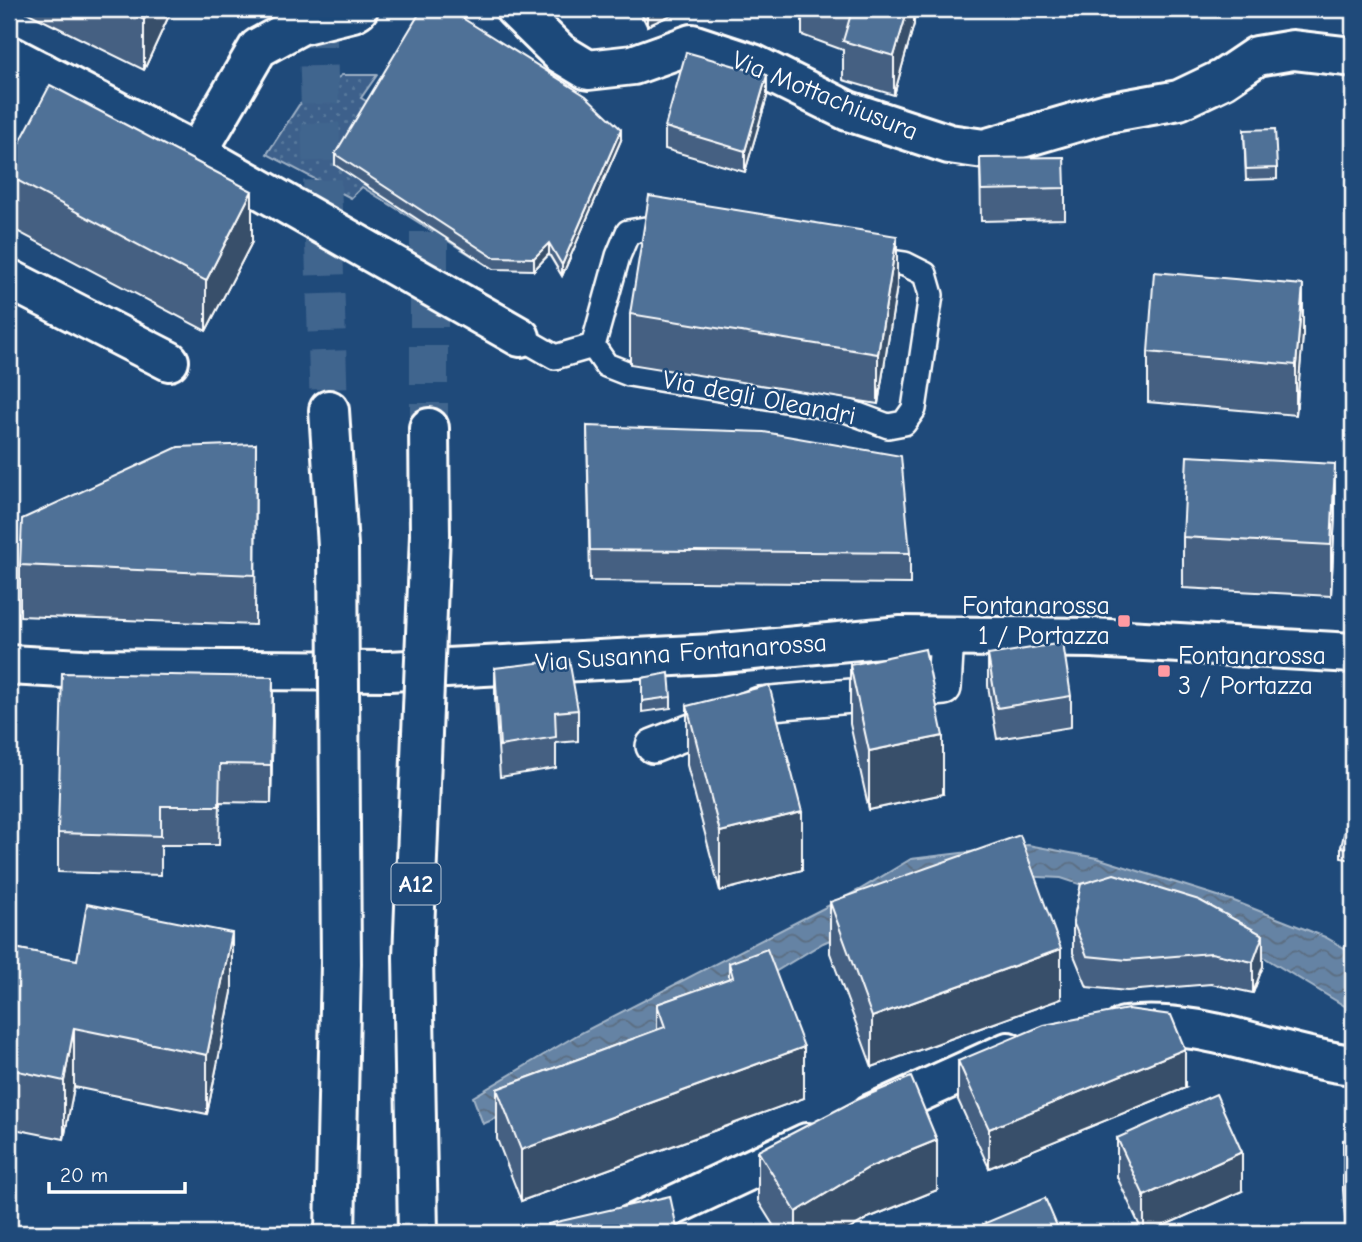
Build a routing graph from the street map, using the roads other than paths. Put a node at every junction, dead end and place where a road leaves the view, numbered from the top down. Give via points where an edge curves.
1 (358, 9) edge
2 (515, 9) edge
3 (9, 55) edge
4 (1353, 57) edge
5 (42, 72) junction
6 (9, 139) edge
7 (197, 153) junction
8 (9, 279) edge
9 (520, 337) joint
10 (593, 346) junction
11 (169, 361) dead end
12 (329, 410) tunnel mouth
13 (429, 428) tunnel mouth
14 (947, 636) junction
15 (1353, 653) edge
16 (9, 665) edge
17 (653, 746) dead end
18 (1084, 1033) edge
19 (1046, 1042) edge
20 (1353, 1065) edge
21 (335, 1233) edge
22 (418, 1233) edge
23 (615, 1233) edge

1 - 7 main road via 300,25 258,48
2 - 4 main road, Via Mottachiusura via 560,53 588,70 633,65 692,44 753,64 848,111 949,144 984,149 1107,113 1179,100 1223,79 1256,55 1293,50
3 - 5 main road
5 - 6 main road
5 - 7 main road
7 - 9 main road
8 - 11 main road
9 - 10 lane via 555,356
10 - 10 lane, Via degli Oleandri via 606,365 629,374 845,410 888,426 904,423 914,409 931,295 925,274 905,264 656,227 628,232
12 - 21 main road, bridge via 338,545 341,963
13 - 22 main road, A12, bridge via 430,535 413,957
14 - 15 main road, Via Susanna Fontanarossa via 1092,638
14 - 16 main road, Via Susanna Fontanarossa via 389,671
14 - 17 street via 944,688 760,704
18 - 20 main road via 1149,1024 1237,1037 1325,1062
19 - 23 main road via 1008,1052

